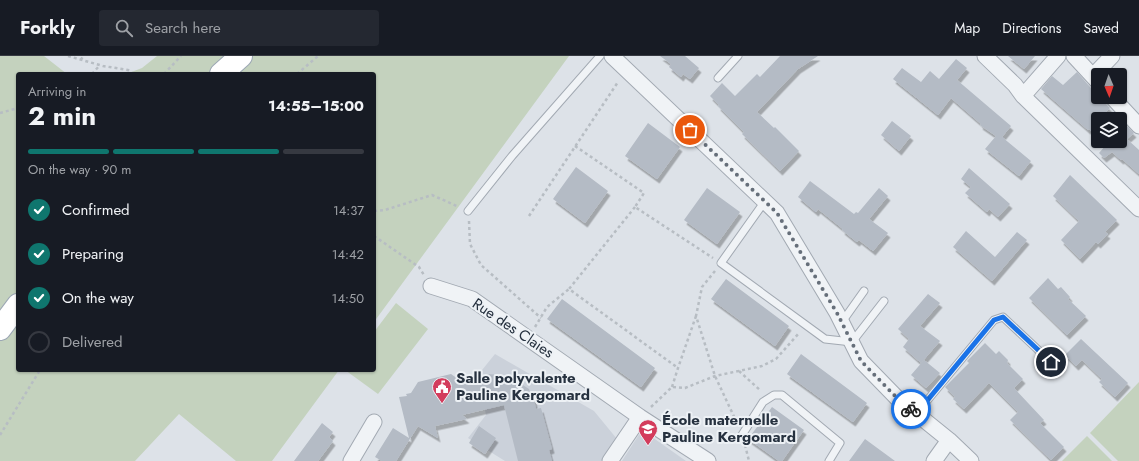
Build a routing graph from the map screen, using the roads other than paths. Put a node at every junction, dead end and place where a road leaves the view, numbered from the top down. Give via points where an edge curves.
1 (241, 56) edge
2 (600, 56) edge
3 (612, 56) edge
4 (738, 56) edge
5 (985, 56) edge
6 (1058, 56) edge
7 (1074, 56) edge
8 (1112, 56) edge
9 (1103, 68) edge
10 (223, 72) edge
11 (1091, 75) edge
12 (718, 78) dead end
13 (1023, 96) junction
14 (1119, 104) edge
15 (1139, 126) edge
16 (765, 201) junction
17 (1139, 209) edge
18 (468, 211) road end
19 (431, 286) road end
20 (864, 291) dead end
21 (884, 301) dead end
22 (16, 308) edge
23 (841, 322) junction
24 (0, 329) edge
25 (852, 342) junction
26 (1051, 362) dead end
27 (916, 414) junction
28 (640, 417) junction
29 (374, 422) dead end
30 (742, 435) road end
31 (949, 440) junction
32 (351, 461) edge
33 (610, 461) edge
34 (708, 461) edge
35 (829, 461) edge
36 (934, 461) edge
37 (971, 461) edge

1 - 10 main road
2 - 18 lane via 512,156
3 - 16 street
4 - 12 lane
5 - 13 street
6 - 13 street
7 - 11 street
8 - 9 street
13 - 17 street
14 - 15 street
16 - 23 street via 777,213
16 - 25 lane via 721,263 825,339
19 - 28 street, Rue des Claies via 472,299
20 - 23 lane
21 - 25 lane
22 - 24 main road
23 - 25 street
25 - 27 street via 861,361
26 - 27 lane via 1003,317 994,320
27 - 31 street
28 - 33 street
28 - 34 street, Rue des Claies
29 - 32 street
30 - 35 lane via 763,402 774,395 782,395 840,442
31 - 36 street
31 - 37 street

